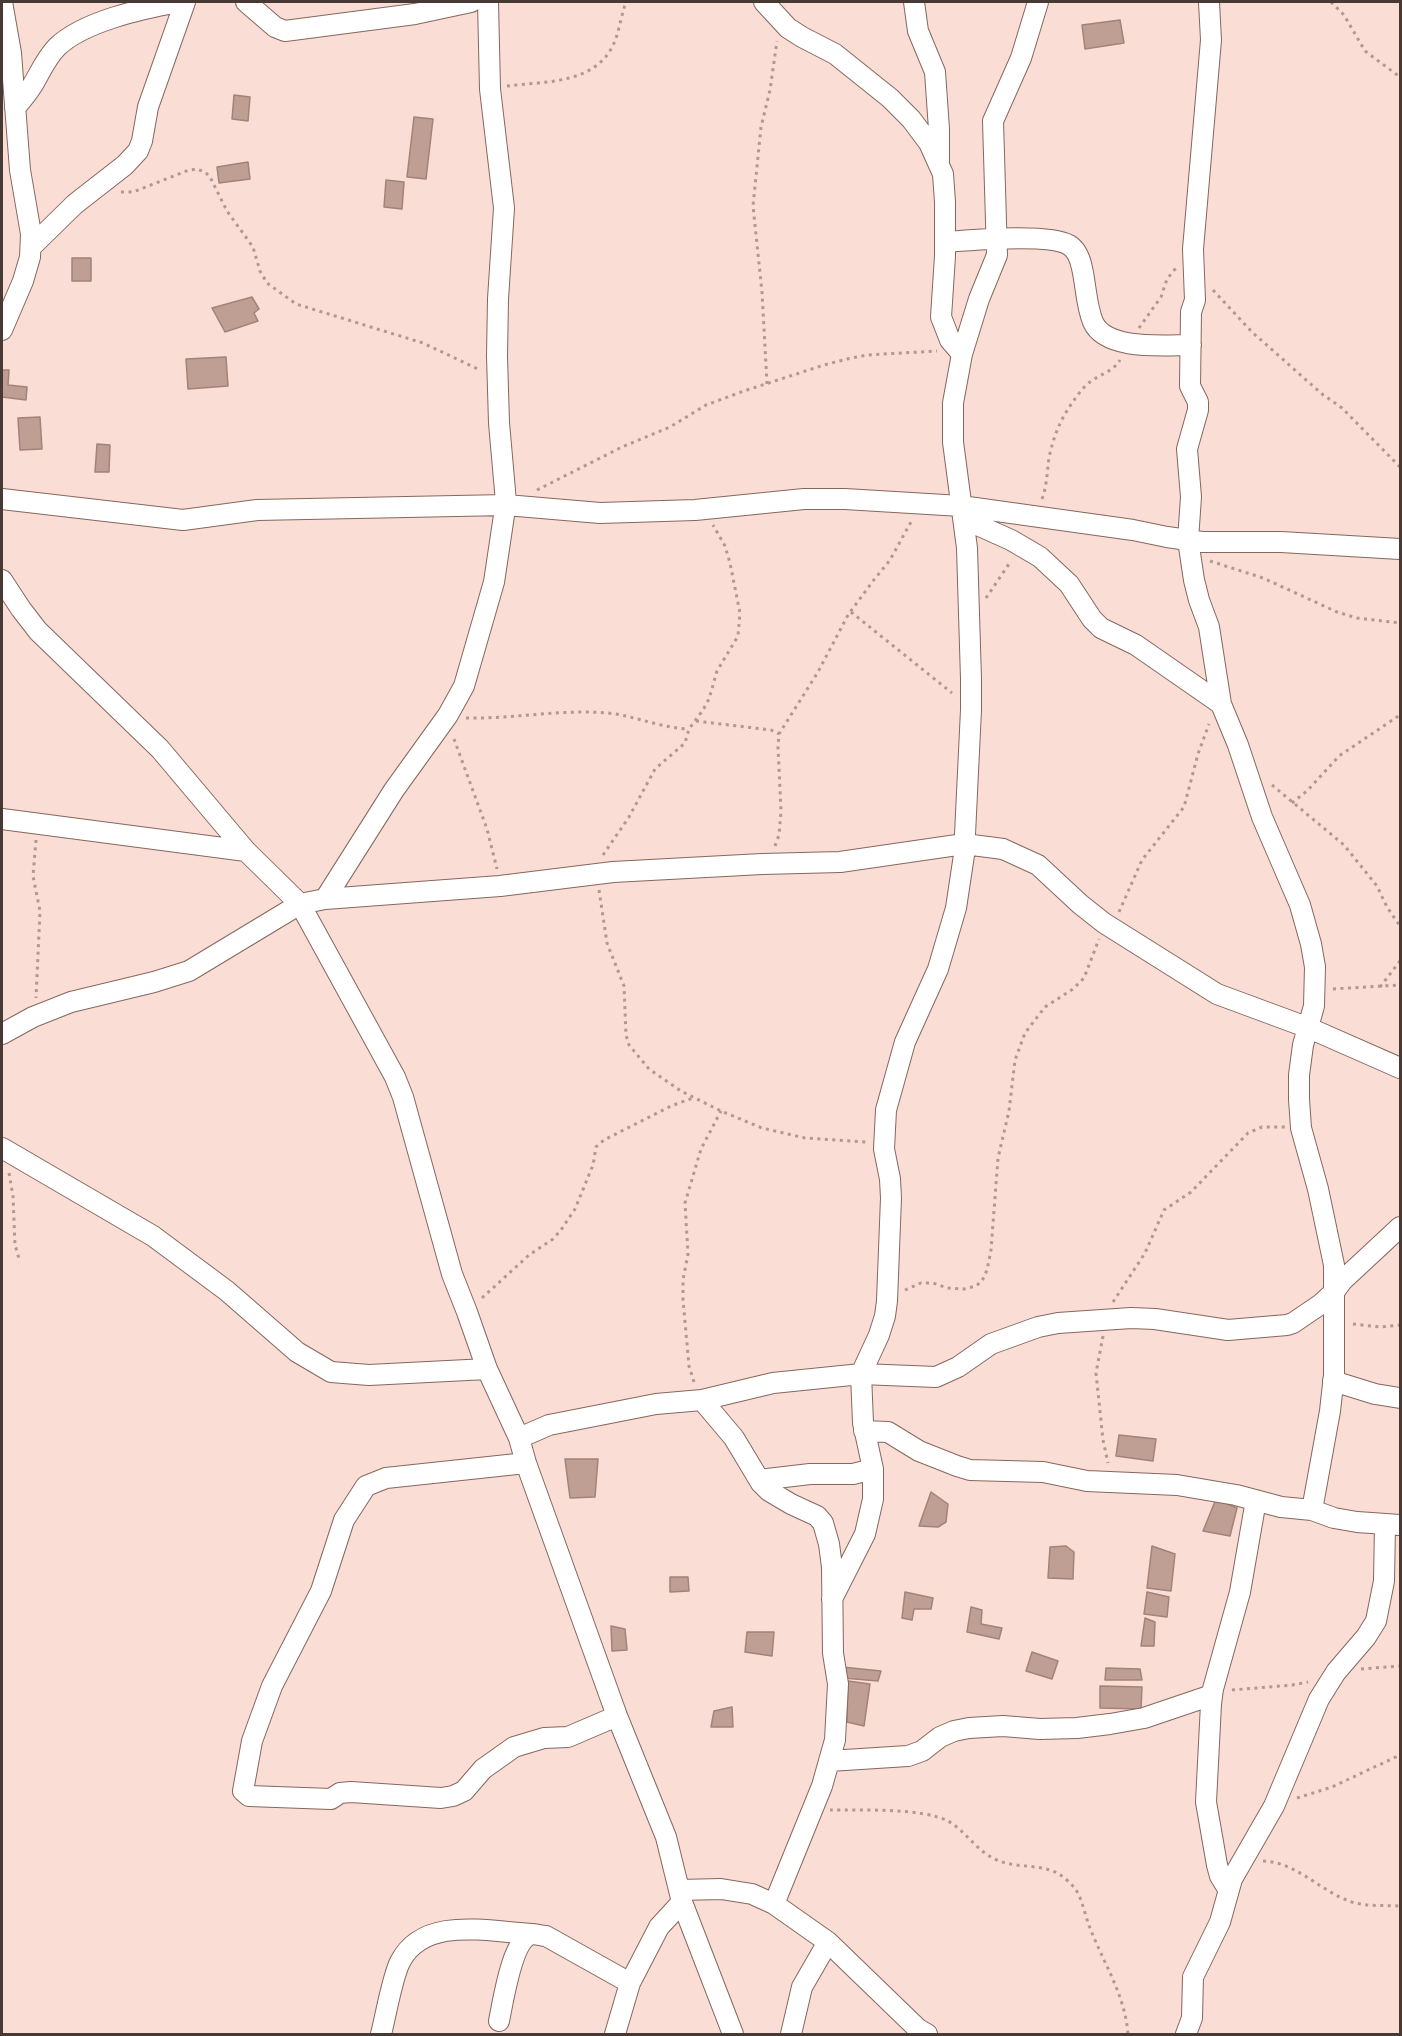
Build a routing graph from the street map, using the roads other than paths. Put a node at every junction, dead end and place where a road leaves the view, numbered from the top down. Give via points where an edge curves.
1 (2, 2) edge
2 (178, 2) edge
3 (185, 2) edge
4 (246, 2) edge
5 (471, 2) edge
6 (488, 2) edge
7 (764, 2) edge
8 (914, 2) edge
9 (1038, 2) edge
10 (1209, 2) edge
11 (15, 108) junction
12 (939, 166) junction
13 (997, 240) junction
14 (945, 242) junction
15 (31, 247) junction
16 (2, 330) edge
17 (1191, 345) junction
18 (962, 354) junction
19 (2, 499) edge
20 (506, 505) junction
21 (962, 512) junction
22 (1189, 545) junction
23 (1401, 549) edge
24 (2, 579) edge
25 (1221, 704) junction
26 (2, 819) edge
27 (964, 844) junction
28 (246, 851) junction
29 (326, 899) junction
30 (300, 904) junction
31 (1309, 1028) junction
32 (2, 1034) edge
33 (1401, 1068) edge
34 (4, 1157) edge
35 (1401, 1227) edge
36 (1334, 1292) junction
37 (487, 1369) junction
38 (861, 1374) junction
39 (1333, 1381) junction
40 (1401, 1398) edge
41 (702, 1400) junction
42 (864, 1431) junction
43 (519, 1438) junction
44 (526, 1463) junction
45 (873, 1469) junction
46 (759, 1480) junction
47 (1256, 1500) junction
48 (1312, 1510) junction
49 (1393, 1525) edge
50 (832, 1599) junction
51 (1212, 1695) junction
52 (617, 1716) junction
53 (829, 1761) junction
54 (1228, 1889) junction
55 (680, 1896) junction
56 (774, 1904) junction
57 (532, 1934) junction
58 (828, 1942) junction
59 (630, 1983) junction
60 (499, 2021) dead end
61 (381, 2034) edge
62 (615, 2034) edge
63 (733, 2034) edge
64 (791, 2034) edge
65 (927, 2034) edge
66 (1186, 2034) edge

1 - 11 street
2 - 11 street via 132,12 73,35 57,47
3 - 15 street via 148,107 138,151 61,216
4 - 5 street via 285,32
6 - 20 street via 490,88 504,208 498,379
7 - 12 street via 802,38 835,54 890,98 911,119
8 - 12 street via 918,31 935,72
9 - 13 street via 1021,58 993,121
10 - 17 street
11 - 15 street
12 - 14 street via 943,174
13 - 14 street
13 - 17 street via 1056,240 1076,250 1094,323 1108,337 1124,342
13 - 18 street via 996,255
14 - 18 street via 940,317 950,340
15 - 16 street via 23,281
17 - 22 street via 1190,386 1198,410 1187,449
18 - 21 street via 953,403 953,442
19 - 20 street via 183,520 257,510
20 - 21 street via 600,513 845,499 929,505
20 - 29 street via 494,582 464,686
21 - 22 street via 1036,516 1132,530
21 - 25 street via 1040,557 1061,576 1101,628 1136,645
21 - 27 street via 967,548 971,711
22 - 23 street via 1281,543
22 - 25 street via 1199,600 1209,627
24 - 28 street via 38,631 160,749
25 - 31 street via 1300,905 1311,944 1316,990
26 - 28 street
27 - 29 street via 848,861 597,874 500,886
27 - 31 street via 1004,849 1026,858 1107,925 1217,994
27 - 38 street via 956,908 938,969 904,1042 886,1110 884,1143 891,1198 887,1301 879,1335
28 - 30 street
29 - 30 street
30 - 32 street via 189,971 71,1002
30 - 37 street via 395,1077 452,1274
31 - 33 street
31 - 36 street via 1299,1075 1302,1128 1334,1265
34 - 37 street via 153,1236 297,1352 331,1372 369,1375
35 - 36 street
36 - 38 street via 1293,1323 1276,1327 1228,1330 1155,1319 1058,1323 991,1344 936,1377
36 - 39 street
37 - 43 street
38 - 41 street via 773,1383
38 - 42 street
39 - 40 street
39 - 48 street via 1327,1438
41 - 43 street via 656,1404 549,1425
41 - 46 street via 734,1438
42 - 45 street
42 - 47 street via 888,1432 920,1451 962,1468 1042,1472 1087,1481 1177,1485
43 - 44 street
44 - 52 street
44 - 52 street via 386,1478 366,1486 344,1520 321,1591 272,1686 252,1741 243,1791 249,1796 331,1799 351,1792 453,1797 514,1747 544,1738 568,1737
45 - 46 street via 853,1474
45 - 50 street via 873,1499 864,1533
46 - 50 street via 769,1491 820,1519 829,1544
47 - 48 street
47 - 51 street via 1240,1592
48 - 49 street via 1334,1518
49 - 54 street via 1372,1630 1336,1672 1312,1713 1274,1806
50 - 53 street via 838,1706
51 - 53 street via 1144,1718 1110,1724 1077,1728 969,1728 940,1737 922,1751 908,1755
51 - 54 street via 1206,1802 1217,1865
52 - 55 street via 666,1837
53 - 56 street
54 - 66 street via 1215,1935 1193,1977 1192,2018
55 - 56 street via 721,1889 753,1894
55 - 59 street
55 - 63 street
56 - 58 street
57 - 59 street via 546,1936
57 - 60 street via 521,1941 511,1965
57 - 61 street via 449,1929 410,1946 399,1964
58 - 64 street via 802,1987
58 - 65 street
59 - 62 street

